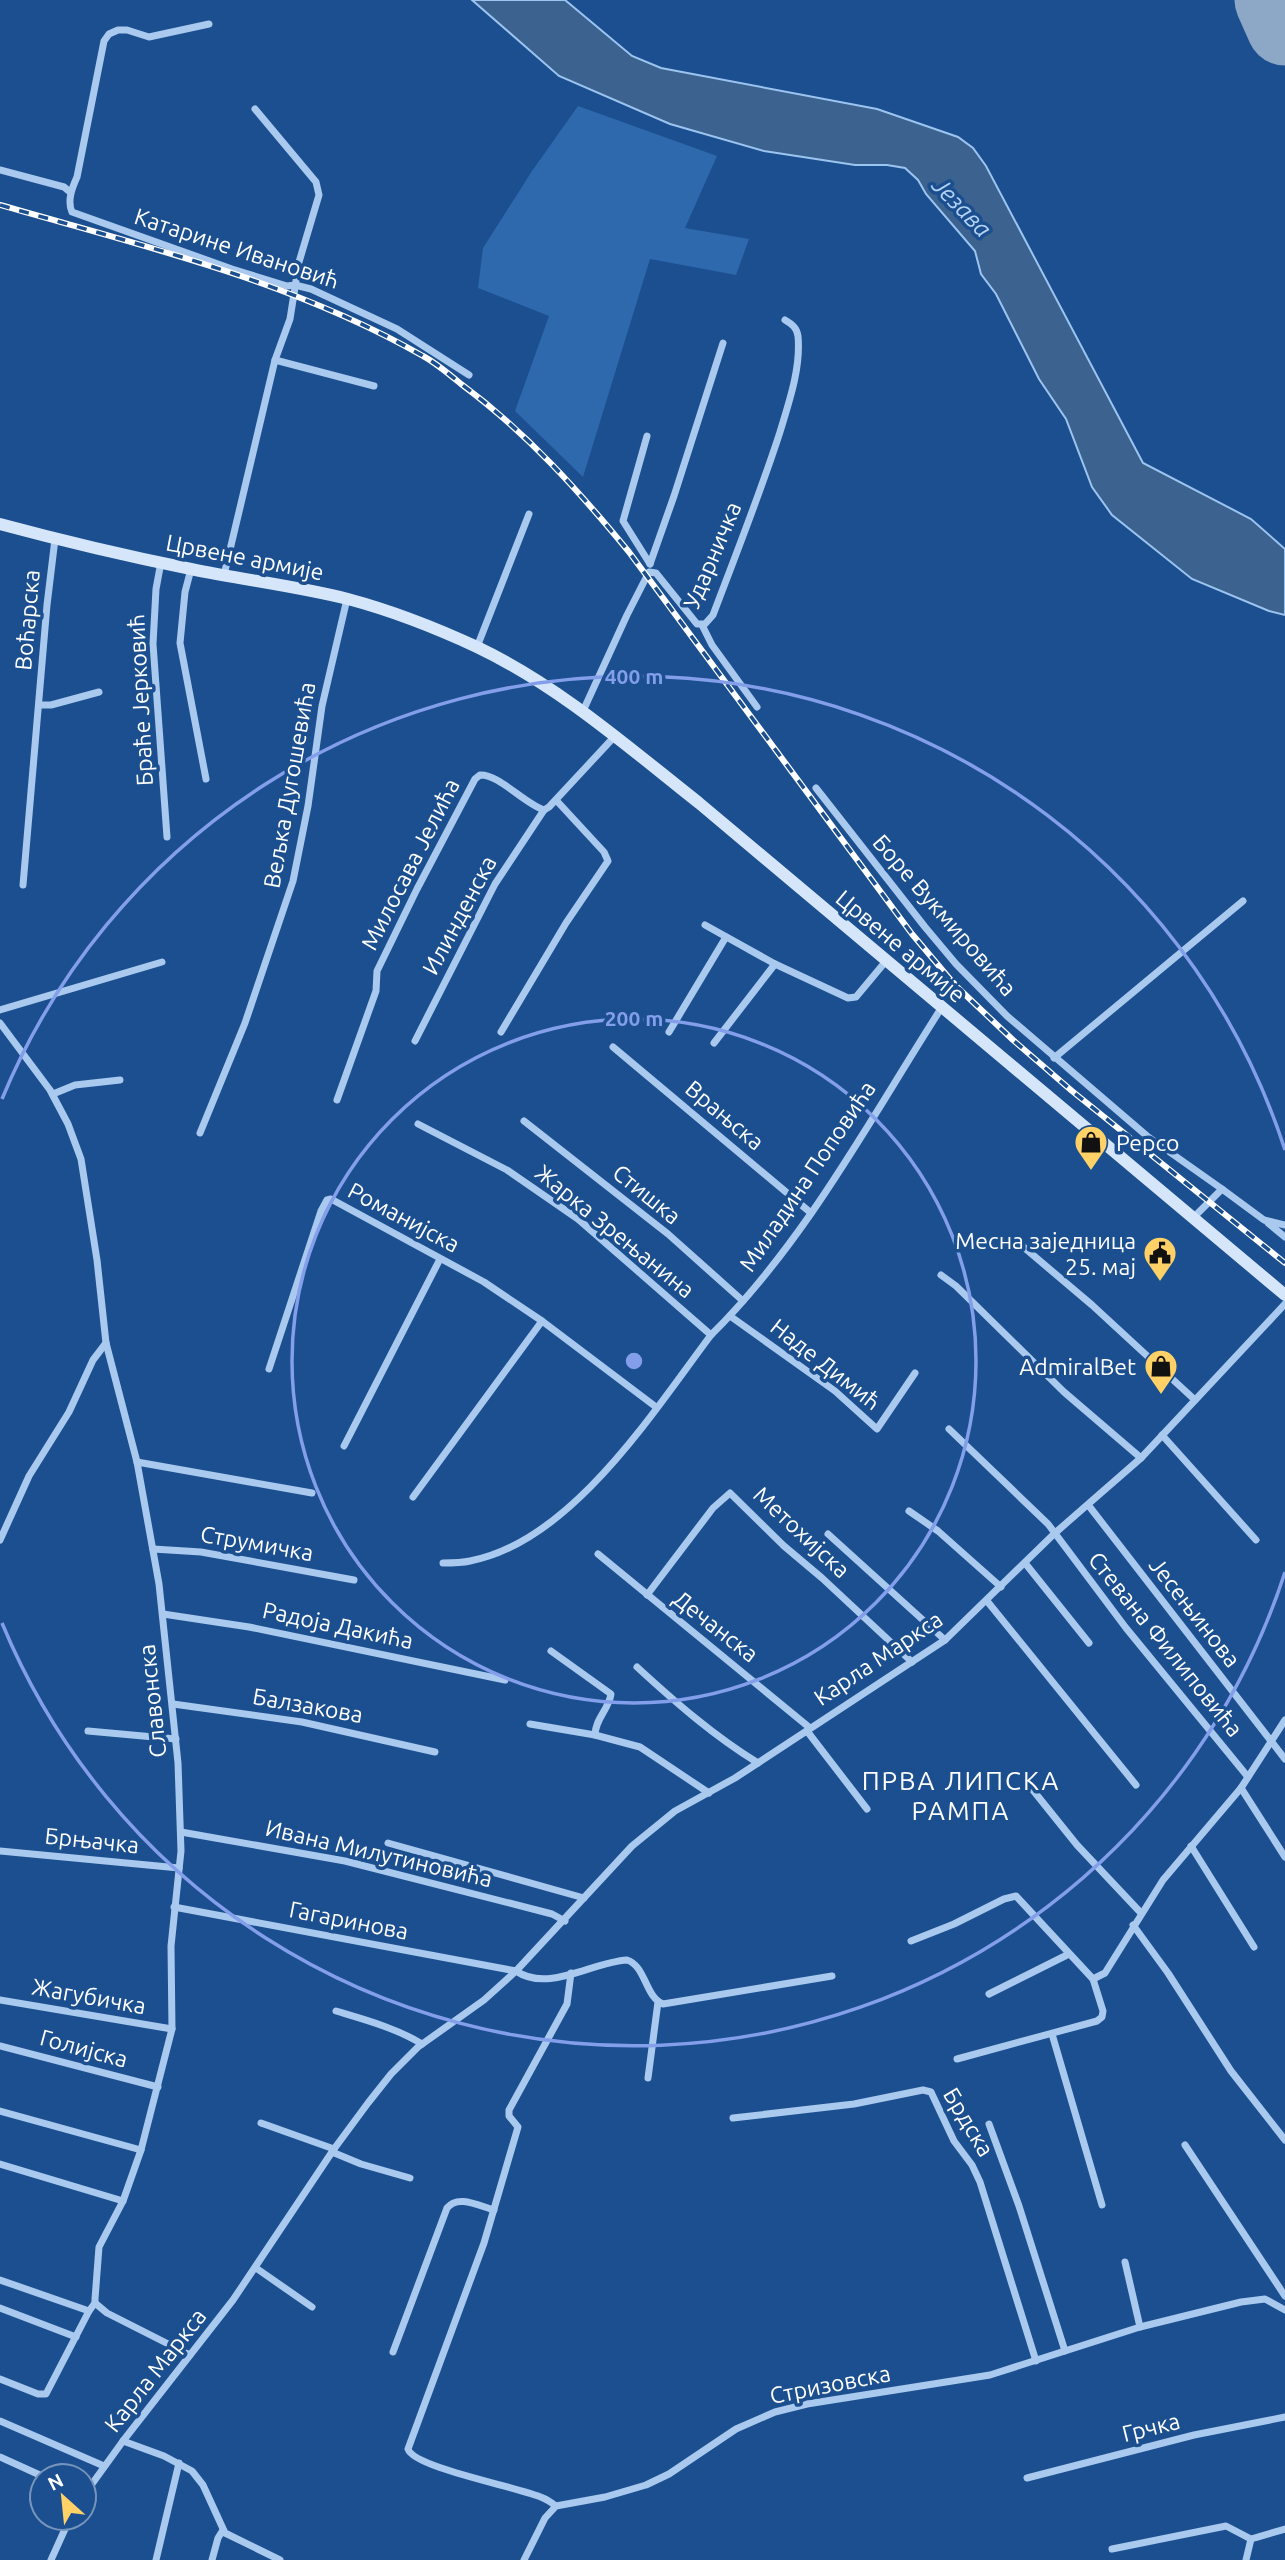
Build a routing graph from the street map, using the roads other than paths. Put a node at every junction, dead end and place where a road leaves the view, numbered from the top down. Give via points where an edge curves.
1 (209, 24) dead end
2 (255, 110) dead end
3 (0, 170) edge
4 (70, 192) junction
5 (295, 285) junction
6 (785, 320) dead end
7 (723, 343) dead end
8 (275, 360) junction
9 (469, 375) dead end
10 (374, 386) dead end
11 (647, 436) dead end
12 (529, 514) dead end
13 (0, 524) edge
14 (55, 539) junction
15 (161, 562) junction
16 (651, 568) junction
17 (191, 569) junction
18 (224, 575) junction
19 (347, 599) junction
20 (702, 625) junction
21 (477, 647) junction
22 (99, 692) dead end
23 (39, 705) junction
24 (757, 707) dead end
25 (583, 712) junction
26 (615, 736) junction
27 (206, 779) dead end
28 (816, 788) dead end
29 (556, 800) junction
30 (544, 810) junction
31 (167, 837) dead end
32 (23, 885) dead end
33 (1243, 901) dead end
34 (705, 925) dead end
35 (726, 937) junction
36 (886, 961) junction
37 (162, 962) dead end
38 (775, 964) junction
39 (942, 1007) junction
40 (0, 1010) edge
41 (0, 1023) edge
42 (501, 1032) dead end
43 (669, 1032) dead end
44 (415, 1041) dead end
45 (714, 1043) dead end
46 (613, 1047) dead end
47 (1055, 1058) junction
48 (120, 1080) dead end
49 (52, 1094) junction
50 (337, 1100) dead end
51 (524, 1121) dead end
52 (418, 1124) dead end
53 (200, 1133) dead end
54 (1222, 1189) junction
55 (811, 1213) junction
56 (1193, 1218) junction
57 (1264, 1220) junction
58 (1285, 1225) edge
59 (1285, 1237) edge
60 (1014, 1239) dead end
61 (440, 1259) junction
62 (941, 1275) dead end
63 (1285, 1295) edge
64 (743, 1301) junction
65 (1285, 1304) edge
66 (730, 1316) junction
67 (542, 1321) junction
68 (711, 1335) junction
69 (106, 1343) junction
70 (269, 1368) dead end
71 (915, 1373) dead end
72 (1195, 1400) junction
73 (656, 1407) junction
74 (949, 1429) dead end
75 (1163, 1435) junction
76 (344, 1446) dead end
77 (1141, 1458) junction
78 (136, 1462) junction
79 (312, 1493) dead end
80 (413, 1497) dead end
81 (1088, 1506) junction
82 (909, 1511) dead end
83 (1055, 1533) junction
84 (828, 1534) dead end
85 (1256, 1540) dead end
86 (0, 1541) edge
87 (153, 1549) junction
88 (598, 1554) dead end
89 (443, 1563) dead end
90 (1025, 1563) junction
91 (354, 1580) dead end
92 (1001, 1587) junction
93 (647, 1595) junction
94 (987, 1601) junction
95 (163, 1614) junction
96 (945, 1640) junction
97 (1089, 1643) dead end
98 (551, 1651) dead end
99 (912, 1662) junction
100 (636, 1667) dead end
101 (505, 1680) dead end
102 (173, 1704) junction
103 (1285, 1720) edge
104 (530, 1724) dead end
105 (808, 1729) junction
106 (88, 1731) dead end
107 (595, 1735) junction
108 (176, 1739) junction
109 (1272, 1741) junction
110 (435, 1752) dead end
111 (1285, 1759) edge
112 (758, 1763) junction
113 (1248, 1777) junction
114 (1136, 1785) dead end
115 (1241, 1788) junction
116 (1032, 1789) dead end
117 (709, 1793) junction
118 (867, 1809) dead end
119 (181, 1832) junction
120 (388, 1843) dead end
121 (1191, 1846) junction
122 (0, 1851) edge
123 (1285, 1857) edge
124 (179, 1868) junction
125 (584, 1898) junction
126 (174, 1907) junction
127 (1141, 1913) junction
128 (565, 1921) junction
129 (1133, 1926) junction
130 (911, 1941) dead end
131 (1254, 1947) dead end
132 (1069, 1954) junction
133 (516, 1972) junction
134 (571, 1973) junction
135 (832, 1976) dead end
136 (1093, 1979) junction
137 (989, 1994) dead end
138 (0, 2000) edge
139 (658, 2003) junction
140 (336, 2011) dead end
141 (172, 2029) junction
142 (1052, 2034) junction
143 (422, 2044) junction
144 (0, 2046) edge
145 (957, 2059) dead end
146 (648, 2078) dead end
147 (158, 2087) junction
148 (0, 2111) edge
149 (733, 2118) dead end
150 (261, 2123) dead end
151 (989, 2124) dead end
152 (1285, 2140) edge
153 (1185, 2145) dead end
154 (141, 2150) junction
155 (333, 2151) junction
156 (0, 2164) edge
157 (410, 2178) dead end
158 (123, 2202) junction
159 (1102, 2205) dead end
160 (494, 2210) junction
161 (1125, 2262) dead end
162 (256, 2268) junction
163 (0, 2280) edge
164 (1285, 2297) edge
165 (95, 2303) junction
166 (312, 2307) dead end
167 (0, 2308) edge
168 (1285, 2310) edge
169 (89, 2311) junction
170 (1140, 2327) junction
171 (76, 2337) junction
172 (1065, 2351) junction
173 (393, 2352) dead end
174 (190, 2356) junction
175 (1036, 2361) junction
176 (0, 2379) edge
177 (1285, 2417) edge
178 (0, 2421) edge
179 (123, 2441) junction
180 (0, 2456) edge
181 (179, 2463) junction
182 (104, 2466) junction
183 (28, 2469) edge
184 (98, 2475) edge
185 (1027, 2478) dead end
186 (556, 2506) junction
187 (1285, 2529) edge
188 (223, 2530) junction
189 (64, 2532) edge
190 (1251, 2539) junction
191 (1112, 2549) dead end
192 (277, 2559) edge
193 (51, 2560) edge
194 (156, 2560) edge
195 (212, 2560) edge
196 (524, 2560) edge
197 (1246, 2560) edge

1 - 4 street via 149,37 127,30 109,34 101,50 77,177
2 - 5 street via 319,189
3 - 4 street
4 - 5 street, Катарине Ивановић via 74,214 232,269
5 - 8 street via 290,319
5 - 9 street, Катарине Ивановић via 397,329
6 - 20 street, Ударничка via 798,335 797,369 786,413 713,615
7 - 16 street
8 - 10 street
8 - 18 street
11 - 16 street via 623,521
12 - 21 street
13 - 14 main road, Црвене армије
14 - 15 main road, Црвене армије
14 - 23 street, Воћарска
15 - 17 main road, Црвене армије
15 - 31 street, Браће Јерковић via 153,644
16 - 20 street, Ударничка
16 - 25 street
17 - 18 main road, Црвене армије
17 - 27 street via 180,643
18 - 19 main road, Црвене армије
19 - 21 main road, Црвене армије
19 - 53 street, Вељка Дугошевића via 322,706 293,881 245,1023
20 - 24 street
21 - 25 main road, Црвене армије
22 - 23 street, Воћарска
23 - 32 street, Воћарска
25 - 26 main road, Црвене армије
26 - 29 street
26 - 36 main road, Црвене армије
28 - 47 street, Боре Вукмировића via 956,964
29 - 30 street
29 - 42 street via 608,860
30 - 44 street, Илинденска via 495,884
30 - 50 street, Милосава Јелића via 490,777 475,779 377,971 376,991
33 - 47 street
34 - 35 street
35 - 38 street
35 - 43 street
36 - 38 street via 852,999
36 - 39 main road, Црвене армије
37 - 40 street
38 - 45 street
39 - 55 street, Миладина Поповића
39 - 56 main road, Црвене армије
41 - 49 street, Славонска
46 - 55 street, Врањска
47 - 54 street, Боре Вукмировића via 1147,1136
48 - 49 street via 75,1085
49 - 69 street, Славонска via 80,1159
51 - 64 street, Стишка via 668,1234
52 - 68 street, Жарка Зрењанина via 507,1170 578,1219
54 - 56 street
54 - 57 street, Боре Вукмировића
55 - 64 street, Миладина Поповића
56 - 63 main road, Црвене армије
57 - 58 street
57 - 59 street, Боре Вукмировића
60 - 72 street
61 - 67 street, Романијска
61 - 70 street, Романијска via 327,1200
61 - 76 street
62 - 77 street
64 - 66 street, Миладина Поповића
65 - 72 street, Карла Маркса
66 - 68 street, Миладина Поповића
66 - 71 street, Наде Димић via 835,1391 877,1429
67 - 73 street, Романијска
67 - 80 street
68 - 73 street, Миладина Поповића
69 - 78 street, Славонска
69 - 86 street via 29,1476
72 - 75 street, Карла Маркса
73 - 89 street, Миладина Поповића via 581,1497 552,1520 496,1553
74 - 83 street, Стевана Филиповића
75 - 77 street, Карла Маркса
75 - 85 street
77 - 81 street, Карла Маркса
78 - 79 street
78 - 87 street, Славонска
81 - 83 street, Карла Маркса
81 - 109 street, Јесењинова
82 - 92 street
83 - 90 street, Карла Маркса
83 - 113 street, Стевана Филиповића
84 - 96 street
87 - 91 street, Струмичка via 201,1552
87 - 95 street, Славонска
88 - 93 street, Дечанска
90 - 92 street, Карла Маркса
90 - 97 street
92 - 94 street, Карла Маркса
93 - 99 street, Метохијска via 713,1508 730,1493
93 - 105 street, Дечанска via 744,1671
94 - 96 street, Карла Маркса
94 - 114 street
95 - 101 street, Радоја Дакића via 273,1631
95 - 102 street, Славонска
96 - 99 street, Карла Маркса
98 - 107 street via 611,1694
99 - 105 street, Карла Маркса
100 - 112 street via 690,1714
102 - 108 street, Славонска
102 - 110 street, Балзакова via 302,1722
103 - 109 street
104 - 107 street
105 - 112 street, Карла Маркса
105 - 118 street, Карла Маркса
106 - 108 street
107 - 117 street via 640,1747
108 - 119 street, Славонска
109 - 111 street, Јесењинова
109 - 113 street
112 - 117 street, Карла Маркса
113 - 115 street
115 - 121 street
115 - 123 street
116 - 127 street
117 - 125 street, Карла Маркса via 675,1811 640,1840
119 - 124 street, Славонска
119 - 128 street, Ивана Милутиновића via 345,1861
120 - 125 street
121 - 127 street
121 - 131 street
122 - 124 street, Брњачка
124 - 126 street, Славонска
125 - 128 street, Карла Маркса
126 - 133 street, Гагаринова
126 - 141 street, Славонска
127 - 129 street
128 - 133 street, Карла Маркса
129 - 136 street via 1105,1973
129 - 152 street via 1231,2071
130 - 132 street via 1016,1896
132 - 136 street
132 - 137 street
133 - 134 street, Гагаринова via 533,1980
133 - 143 street, Карла Маркса
134 - 139 street, Гагаринова via 631,1961
134 - 160 street via 567,2004 509,2110 517,2130
135 - 139 street
136 - 142 street via 1102,2017
138 - 141 street, Жагубичка
139 - 146 street
140 - 143 street via 372,2021
141 - 147 street, Славонска
142 - 145 street
142 - 159 street
143 - 155 street, Карла Маркса via 391,2074
144 - 147 street, Голијска
147 - 154 street, Славонска
148 - 154 street
149 - 175 street, Брдска via 931,2092 980,2182
150 - 155 street
151 - 172 street
153 - 164 street
154 - 158 street, Славонска
155 - 157 street
155 - 162 street, Карла Маркса
156 - 158 street
158 - 165 street, Славонска via 99,2247
160 - 173 street via 462,2201 447,2208
160 - 186 street via 408,2451 435,2466 538,2496
161 - 170 street
162 - 166 street
162 - 174 street, Карла Маркса
163 - 169 street
165 - 169 street
165 - 174 street
167 - 171 street
168 - 170 street, Стризовска via 1271,2301 1257,2300
169 - 171 street
170 - 172 street, Стризовска
171 - 176 street via 46,2394
172 - 175 street, Стризовска
174 - 179 street, Карла Маркса
175 - 186 street, Стризовска via 990,2375 775,2412 736,2428 646,2485
177 - 185 street, Грчка
178 - 182 street
179 - 181 street
179 - 182 street, Карла Маркса
180 - 183 street
181 - 188 street via 196,2474
181 - 194 street
182 - 184 street, Карла Маркса
186 - 196 street via 544,2518
187 - 190 street
188 - 192 street
188 - 195 street
189 - 193 street
190 - 191 street via 1226,2526
190 - 197 street

